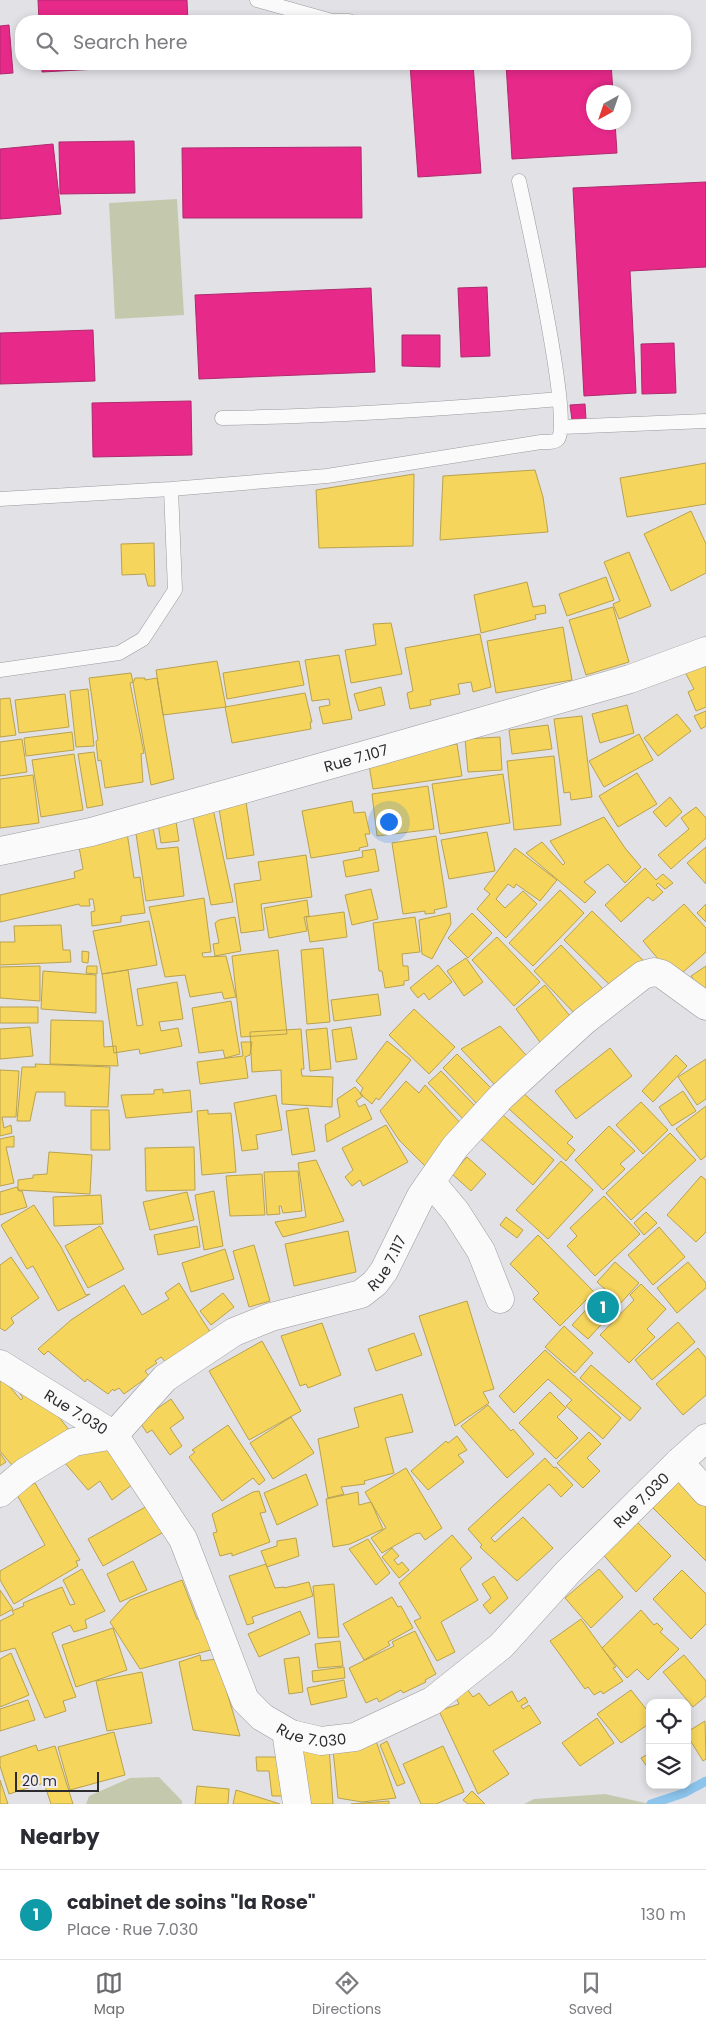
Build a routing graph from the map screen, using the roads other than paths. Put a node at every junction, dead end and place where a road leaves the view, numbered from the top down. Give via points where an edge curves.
1 (256, 0) edge
2 (310, 15) edge
3 (519, 181) dead end
4 (559, 399) junction
5 (222, 418) dead end
6 (706, 421) edge
7 (562, 427) junction
8 (171, 489) junction
9 (0, 500) edge
10 (706, 651) edge
11 (0, 670) edge
12 (0, 851) edge
13 (706, 1006) edge
14 (431, 1182) junction
15 (500, 1298) dead end
16 (0, 1364) edge
17 (114, 1435) junction
18 (706, 1438) edge
19 (679, 1462) junction
20 (706, 1492) edge
21 (0, 1493) edge
22 (291, 1734) junction
23 (297, 1804) edge

1 - 2 lane
3 - 4 lane via 544,298
4 - 5 lane via 329,416
4 - 7 lane
6 - 7 lane
7 - 8 lane via 559,438 554,442 327,476
8 - 9 lane
8 - 11 lane via 175,590 143,640 119,653
10 - 12 street, Rue 7.107 via 630,679 378,751 91,832
13 - 14 street, Rue 7.117 via 662,974 642,974 584,1021 501,1097 455,1147
14 - 15 street via 481,1250
14 - 17 street, Rue 7.117 via 375,1283 361,1294 270,1318 234,1332 165,1378
16 - 17 street, Rue 7.030
17 - 21 street via 74,1442 25,1472
17 - 22 street, Rue 7.030 via 183,1539 245,1700 262,1717
18 - 19 street, Rue 7.030
19 - 20 street
19 - 22 street, Rue 7.030 via 568,1572 501,1646 432,1701 355,1737 321,1741
22 - 23 street via 287,1738

